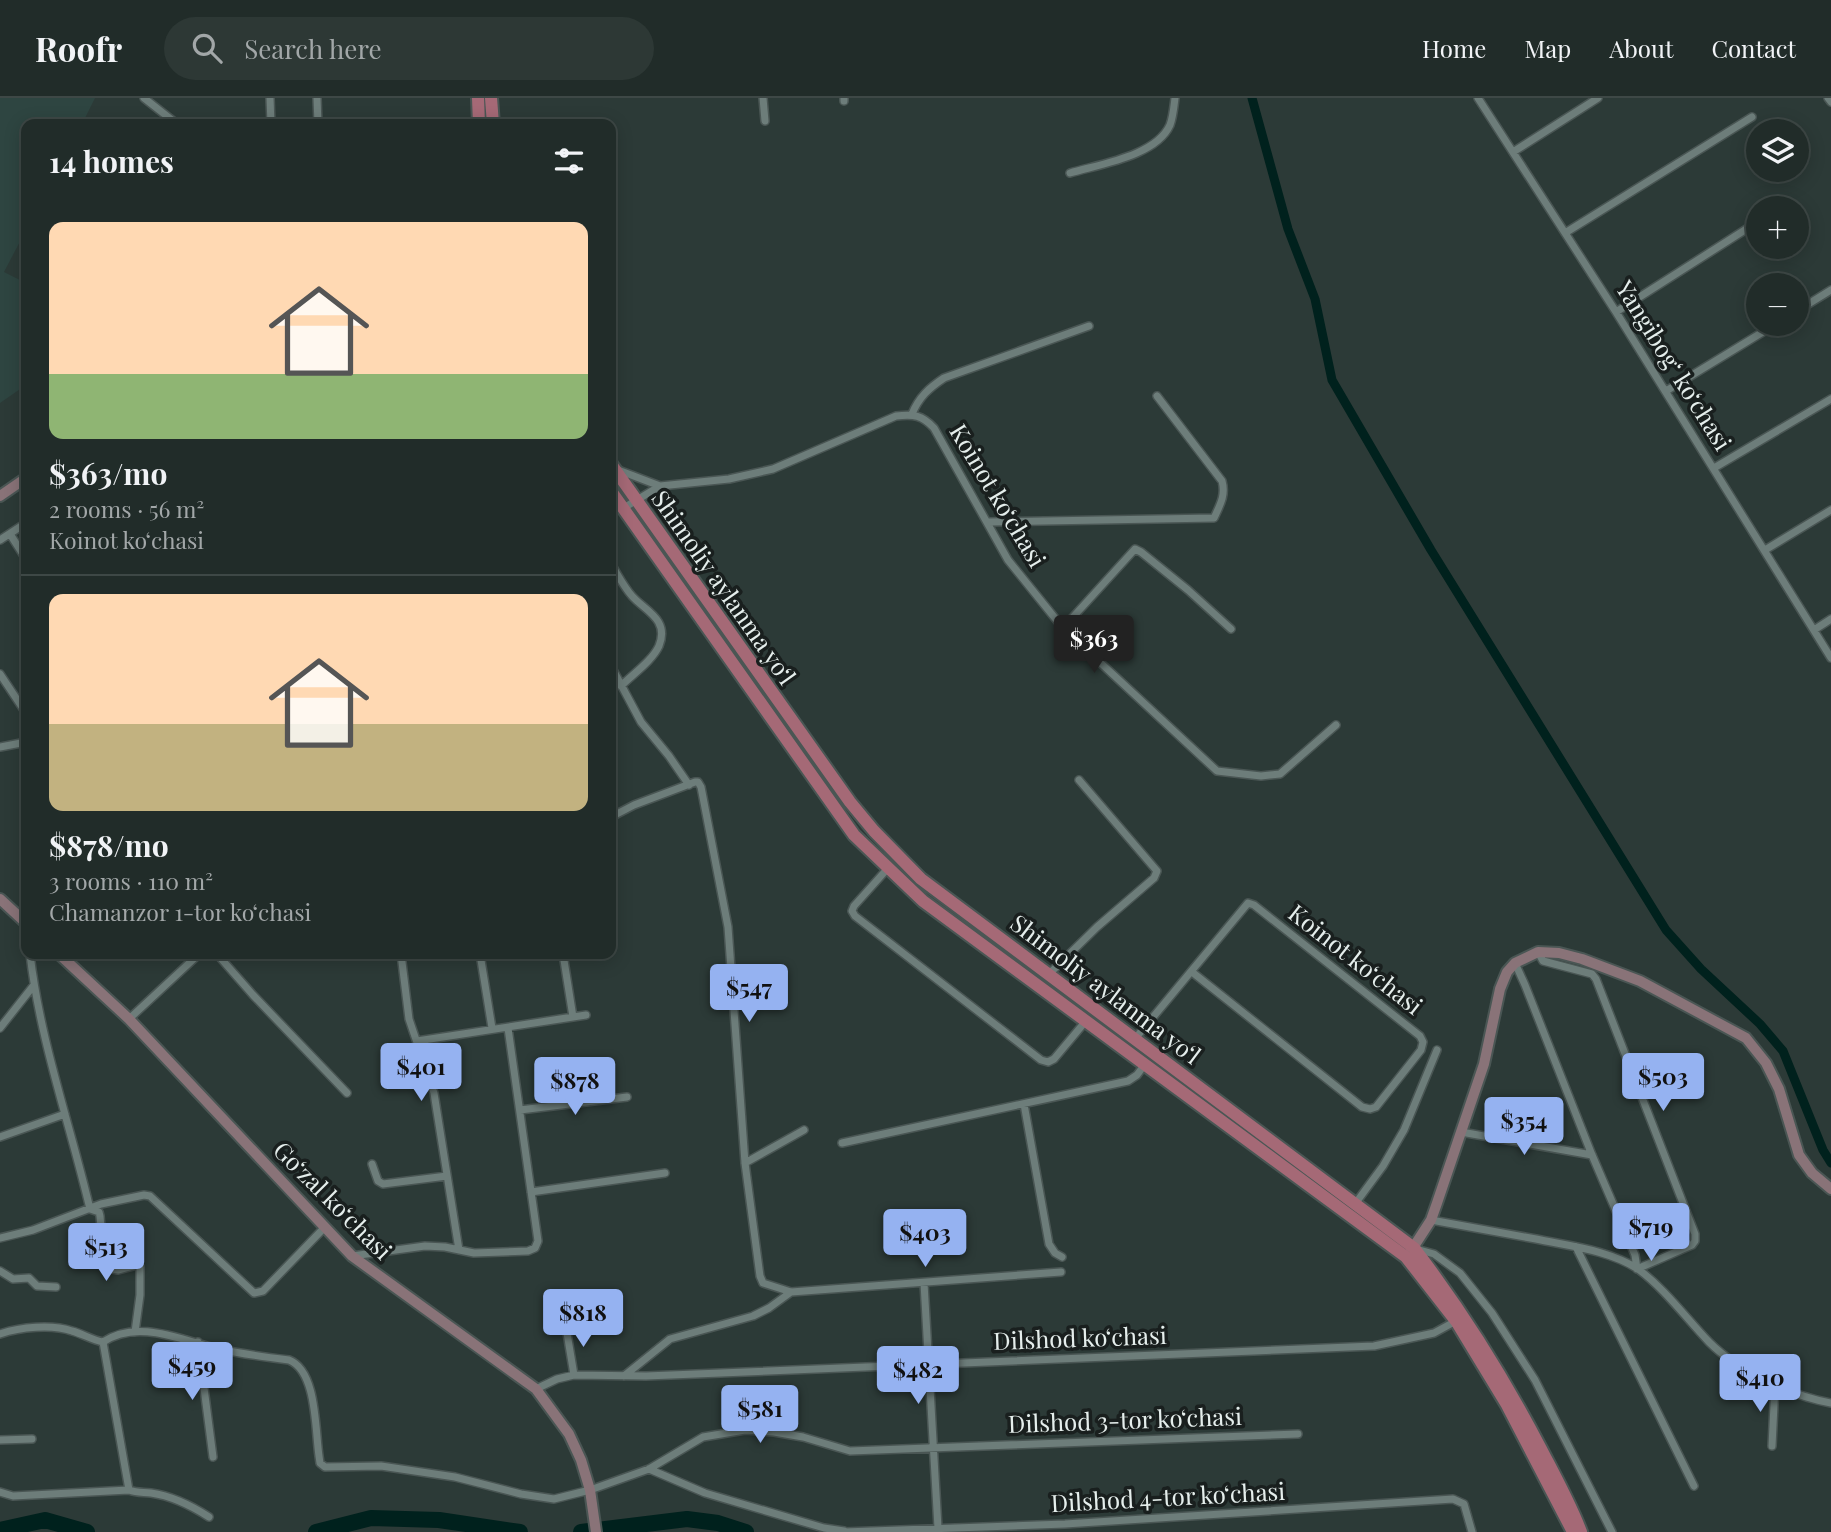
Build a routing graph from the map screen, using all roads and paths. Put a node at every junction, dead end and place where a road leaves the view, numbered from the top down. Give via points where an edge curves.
1 (144, 98) edge
2 (270, 98) edge
3 (317, 98) edge
4 (491, 98) edge
5 (763, 98) edge
6 (1175, 98) edge
7 (1478, 98) edge
8 (1598, 98) edge
9 (1828, 98) edge
10 (1831, 102) edge
11 (1752, 117) dead end
12 (171, 119) edge
13 (271, 119) edge
14 (318, 119) edge
15 (493, 119) edge
16 (765, 121) dead end
17 (1513, 152) junction
18 (1070, 173) dead end
19 (1746, 229) edge
20 (1565, 233) junction
21 (1831, 290) edge
22 (1809, 304) edge
23 (1616, 312) junction
24 (1089, 326) dead end
25 (1756, 336) edge
26 (1666, 391) junction
27 (1157, 396) dead end
28 (1831, 399) edge
29 (912, 414) junction
30 (616, 468) edge
31 (1714, 468) junction
32 (616, 472) edge
33 (21, 481) edge
34 (660, 485) junction
35 (0, 496) edge
36 (616, 499) edge
37 (635, 501) junction
38 (622, 509) junction
39 (1831, 510) edge
40 (988, 522) junction
41 (21, 526) edge
42 (10, 534) junction
43 (0, 540) edge
44 (1765, 550) junction
45 (21, 551) edge
46 (616, 572) edge
47 (1831, 620) edge
48 (1063, 628) junction
49 (1231, 629) dead end
50 (1814, 630) junction
51 (1831, 657) edge
52 (0, 674) edge
53 (616, 676) edge
54 (621, 686) junction
55 (21, 706) edge
56 (1336, 725) dead end
57 (806, 741) junction
58 (21, 743) edge
59 (0, 747) edge
60 (795, 752) junction
61 (1079, 780) dead end
62 (688, 785) junction
63 (616, 815) edge
64 (889, 867) junction
65 (0, 899) edge
66 (17, 915) junction
67 (21, 919) edge
68 (21, 922) edge
69 (1538, 952) junction
70 (31, 959) edge
71 (64, 959) edge
72 (194, 959) edge
73 (222, 959) edge
74 (402, 959) edge
75 (481, 959) edge
76 (564, 959) edge
77 (1515, 963) junction
78 (1192, 972) junction
79 (1048, 975) junction
80 (34, 985) junction
81 (586, 1015) dead end
82 (573, 1017) junction
83 (129, 1019) junction
84 (1085, 1021) junction
85 (0, 1028) edge
86 (492, 1028) junction
87 (508, 1028) junction
88 (417, 1041) junction
89 (1131, 1044) junction
90 (1437, 1050) dead end
91 (1146, 1064) junction
92 (347, 1093) dead end
93 (627, 1097) dead end
94 (1024, 1104) junction
95 (520, 1110) junction
96 (65, 1114) junction
97 (804, 1130) dead end
98 (1461, 1132) junction
99 (0, 1137) edge
100 (842, 1143) dead end
101 (1592, 1155) junction
102 (745, 1163) junction
103 (372, 1164) dead end
104 (665, 1173) dead end
105 (447, 1176) junction
106 (1831, 1189) edge
107 (531, 1192) junction
108 (1355, 1204) junction
109 (90, 1209) junction
110 (1431, 1220) junction
111 (324, 1228) junction
112 (0, 1238) edge
113 (1576, 1247) junction
114 (459, 1250) junction
115 (1410, 1253) junction
116 (352, 1256) junction
117 (1062, 1257) dead end
118 (1637, 1269) junction
119 (0, 1271) edge
120 (1061, 1272) dead end
121 (924, 1283) junction
122 (56, 1286) dead end
123 (791, 1292) junction
124 (1456, 1321) junction
125 (566, 1327) dead end
126 (135, 1332) junction
127 (0, 1334) edge
128 (103, 1342) junction
129 (198, 1342) junction
130 (930, 1364) junction
131 (574, 1375) junction
132 (624, 1376) junction
133 (1775, 1384) junction
134 (536, 1389) junction
135 (1831, 1403) edge
136 (1298, 1434) dead end
137 (32, 1439) dead end
138 (0, 1440) edge
139 (1773, 1446) dead end
140 (934, 1447) junction
141 (213, 1457) dead end
142 (649, 1469) junction
143 (1694, 1486) dead end
144 (129, 1490) junction
145 (590, 1490) junction
146 (0, 1492) edge
147 (209, 1517) dead end
148 (938, 1528) junction
149 (844, 1531) edge
150 (596, 1532) edge
151 (1472, 1532) edge
152 (1573, 1532) edge
153 (1581, 1532) edge
154 (1612, 1532) edge

1 - 12 street
2 - 13 street
3 - 14 street
4 - 15 main road
5 - 16 street
6 - 18 street via 1170,125 1157,142 1138,153
7 - 17 street, Yangibogʻ koʻchasi
8 - 17 street
9 - 10 street
11 - 20 street
17 - 20 street, Yangibogʻ koʻchasi
19 - 23 street
20 - 23 street, Yangibogʻ koʻchasi
21 - 22 street
23 - 26 street, Yangibogʻ koʻchasi
24 - 29 street via 944,378 928,388
25 - 26 street
26 - 31 street, Yangibogʻ koʻchasi
27 - 40 street via 1222,481 1224,490 1214,518
28 - 31 street
29 - 34 street via 897,416 773,470
29 - 40 street, Koinot koʻchasi via 934,428
30 - 34 street
31 - 44 street, Yangibogʻ koʻchasi
32 - 37 main road, Shimoliy aylanma yoʻl
33 - 35 street
34 - 37 street
36 - 38 main road, Shimoliy aylanma yoʻl
37 - 38 street
37 - 57 main road, Shimoliy aylanma yoʻl
38 - 60 main road, Shimoliy aylanma yoʻl
39 - 44 street
40 - 48 street, Koinot koʻchasi via 1007,560
41 - 42 street
42 - 43 street
42 - 45 street
44 - 50 street, Yangibogʻ koʻchasi
46 - 54 street via 634,599 647,607 661,638 654,653
47 - 50 street
48 - 49 street via 1135,549
48 - 56 street, Koinot koʻchasi via 1217,771 1280,774
50 - 51 street, Yangibogʻ koʻchasi
52 - 55 street
53 - 54 street
54 - 62 street via 641,722
57 - 60 main road
57 - 79 main road, Shimoliy aylanma yoʻl via 874,831 921,879
58 - 59 street
60 - 64 main road, Shimoliy aylanma yoʻl via 855,835
61 - 79 street via 1157,871
62 - 63 street
62 - 102 street via 698,782 701,787 728,927
64 - 84 main road, Shimoliy aylanma yoʻl via 923,901
64 - 84 street via 852,911 904,956 1041,1060 1054,1059
65 - 66 street
66 - 67 street
66 - 68 street
69 - 77 street
69 - 106 street via 1582,959 1640,981 1746,1038 1779,1089 1799,1156
69 - 118 street via 1543,961 1596,979 1695,1234 1692,1245
70 - 80 street
71 - 83 street, Goʻzal koʻchasi
72 - 83 street
73 - 92 street
74 - 88 street via 409,1019
75 - 86 street
76 - 82 street
77 - 98 street via 1500,989 1484,1063
77 - 101 street
78 - 78 street, Koinot koʻchasi via 1244,907 1254,905 1420,1036 1421,1050 1376,1107 1362,1107
78 - 89 street, Koinot koʻchasi
79 - 89 main road, Shimoliy aylanma yoʻl
80 - 85 street
80 - 96 street
81 - 82 street
82 - 87 street
83 - 111 street, Goʻzal koʻchasi
84 - 89 main road, Shimoliy aylanma yoʻl
86 - 87 street
86 - 88 street
87 - 95 street
88 - 105 street via 434,1093
89 - 91 main road, Shimoliy aylanma yoʻl
89 - 108 main road, Shimoliy aylanma yoʻl
90 - 108 street via 1405,1130
91 - 94 street via 1128,1081
91 - 115 main road, Shimoliy aylanma yoʻl
93 - 95 street
94 - 100 street
94 - 117 street via 1049,1244
95 - 107 street
96 - 99 street
96 - 109 street
97 - 102 street
98 - 101 street
98 - 110 street
101 - 118 street
102 - 123 street via 760,1276 768,1286
103 - 105 street via 383,1184
104 - 107 street
105 - 114 street
107 - 114 street via 535,1248
108 - 115 main road, Shimoliy aylanma yoʻl
109 - 111 street via 150,1196 254,1293 263,1291
109 - 112 street
109 - 126 street via 99,1212 107,1268 140,1267
110 - 113 street
110 - 115 street
111 - 116 street, Goʻzal koʻchasi
113 - 118 street
113 - 143 street
114 - 116 street via 425,1246
115 - 124 main road, Shimoliy aylanma yoʻl
115 - 153 main road, Shimoliy aylanma yoʻl via 1464,1318 1499,1372
115 - 154 street via 1434,1254 1460,1273 1492,1312 1535,1380
116 - 134 street, Goʻzal koʻchasi
118 - 133 street via 1710,1343 1754,1376
119 - 122 street via 13,1279 29,1278 37,1286
120 - 121 street
121 - 123 street
121 - 130 street
123 - 132 street via 753,1315 670,1339
124 - 130 street, Dilshod koʻchasi via 1434,1333 1374,1346
124 - 152 main road, Shimoliy aylanma yoʻl via 1507,1405
125 - 131 street
126 - 128 street
126 - 129 street
127 - 128 street via 58,1328
128 - 144 street
129 - 141 street
129 - 145 street, Dilshod 3-tor koʻchasi via 289,1360 301,1367 309,1384 320,1463 325,1467 381,1466 554,1499
130 - 132 street, Dilshod koʻchasi
130 - 140 street
131 - 132 street, Dilshod koʻchasi
131 - 134 street, Dilshod koʻchasi
133 - 135 street
133 - 139 street
134 - 145 street, Goʻzal koʻchasi via 569,1434
136 - 140 street, Dilshod 3-tor koʻchasi
137 - 138 street
140 - 142 street, Dilshod 3-tor koʻchasi via 850,1451 803,1437 746,1430 704,1437
140 - 148 street
142 - 145 street, Dilshod 3-tor koʻchasi
142 - 149 street, Dilshod 4-tor koʻchasi via 705,1493
144 - 146 street via 13,1496
144 - 147 street via 182,1502
145 - 150 street, Goʻzal koʻchasi
148 - 149 street, Dilshod 4-tor koʻchasi
148 - 151 street, Dilshod 4-tor koʻchasi via 1453,1499 1464,1504

